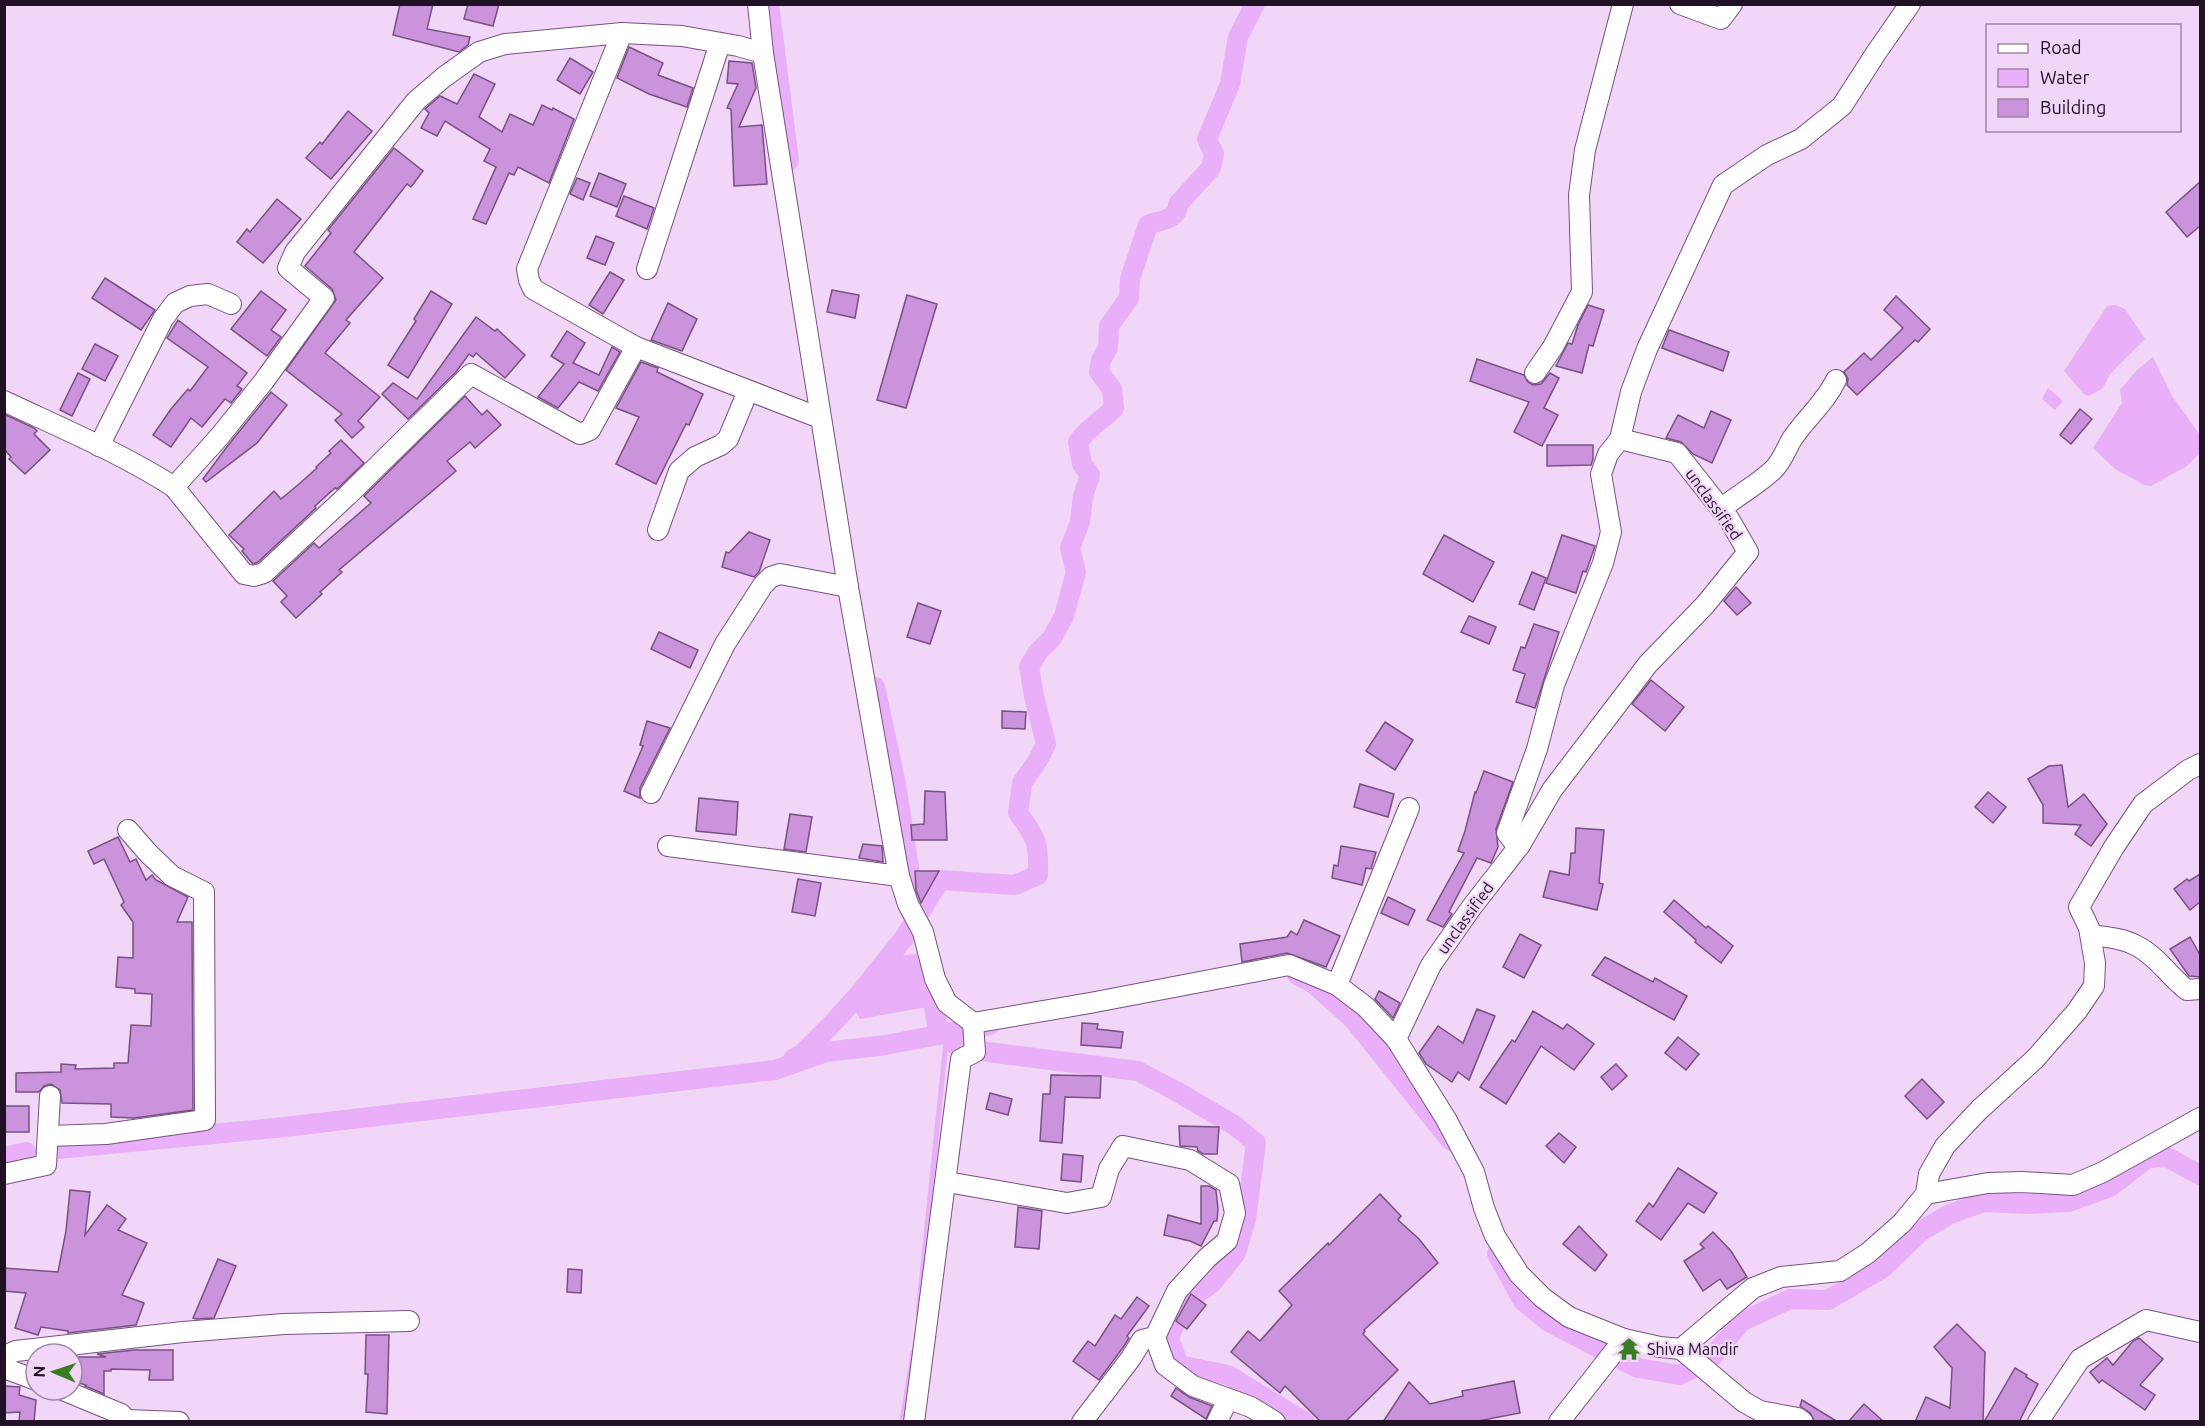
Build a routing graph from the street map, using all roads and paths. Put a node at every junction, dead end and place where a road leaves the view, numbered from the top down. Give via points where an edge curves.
1 (758, 4) edge
2 (1623, 4) edge
3 (1680, 4) edge
4 (1732, 4) edge
5 (1910, 4) edge
6 (622, 33) junction
7 (720, 43) junction
8 (764, 53) junction
9 (647, 269) dead end
10 (231, 304) dead end
11 (636, 347) junction
12 (1535, 373) dead end
13 (1836, 380) dead end
14 (748, 391) junction
15 (4, 401) edge
16 (820, 418) junction
17 (1620, 439) junction
18 (99, 446) junction
19 (174, 487) junction
20 (1721, 509) junction
21 (658, 530) dead end
22 (848, 587) junction
23 (2200, 764) edge
24 (651, 793) dead end
25 (1409, 808) dead end
26 (128, 830) dead end
27 (1520, 845) junction
28 (668, 846) dead end
29 (899, 876) junction
30 (2091, 936) junction
31 (1337, 985) junction
32 (2200, 989) edge
33 (973, 1023) junction
34 (1396, 1039) junction
35 (50, 1096) dead end
36 (2200, 1118) edge
37 (49, 1136) junction
38 (4, 1174) edge
39 (946, 1182) junction
40 (1926, 1194) junction
41 (409, 1321) dead end
42 (2200, 1332) edge
43 (1155, 1337) junction
44 (1622, 1342) junction
45 (1681, 1349) junction
46 (4, 1356) edge
47 (4, 1368) edge
48 (24, 1376) edge
49 (84, 1399) edge
50 (1228, 1399) junction
51 (1560, 1420) edge
52 (128, 1421) edge
53 (179, 1422) edge
54 (914, 1422) edge
55 (1082, 1422) edge
56 (1217, 1422) edge
57 (1275, 1422) edge
58 (1803, 1422) edge
59 (2038, 1422) edge

1 - 8 street
2 - 12 street via 1585,150 1579,195 1582,292
3 - 4 street via 1721,20
5 - 17 street via 1842,106 1801,139 1767,155 1723,185 1647,349 1630,392
6 - 7 street via 682,36
6 - 11 street via 527,269 533,289
6 - 19 street via 505,44 479,52 416,101 295,252 288,268 324,298 264,381
7 - 8 street
7 - 9 street
8 - 16 street
10 - 18 street via 208,294 175,303 163,319
11 - 14 street
11 - 19 street via 585,434 471,374 264,573 244,574
13 - 20 street via 1776,468
14 - 16 street
14 - 21 street via 728,439 679,471
15 - 18 street
16 - 22 street
17 - 20 street, unclassified via 1677,453
17 - 27 street via 1608,454 1601,474 1611,532 1603,563 1554,685 1537,749 1507,833
18 - 19 street
20 - 27 street, unclassified via 1748,552 1648,664 1552,790
22 - 24 street via 780,574 763,585 725,644
22 - 29 street
23 - 30 street via 2143,804 2114,847 2079,907
25 - 31 street
26 - 37 street via 172,876 204,892 205,1120 106,1134
27 - 34 street, unclassified via 1431,965
28 - 29 street
29 - 33 street via 947,1003
30 - 32 street via 2137,946 2187,990
30 - 40 street via 2094,986 2036,1059 1945,1146 1929,1174
31 - 33 street via 1289,965
31 - 34 street via 1366,1007
33 - 39 street via 975,1052 961,1059
34 - 44 street via 1474,1172 1495,1236 1519,1274 1569,1317
35 - 37 street
36 - 40 street via 2073,1185 1988,1183
37 - 38 street via 46,1165
39 - 43 street via 1067,1203 1101,1197 1109,1169 1123,1146 1190,1160 1229,1184 1235,1213 1227,1241 1178,1291
39 - 54 street
40 - 45 street via 1902,1223 1859,1259 1840,1271 1781,1277 1753,1288
41 - 46 street via 284,1324 183,1332 16,1351
42 - 59 street via 2146,1320 2080,1359
43 - 50 street via 1164,1365 1193,1386
43 - 55 street via 1142,1340
44 - 45 street
44 - 51 street
45 - 58 street via 1744,1402 1760,1411
47 - 48 street
49 - 52 street via 121,1414
50 - 56 street
50 - 57 street
52 - 53 street

